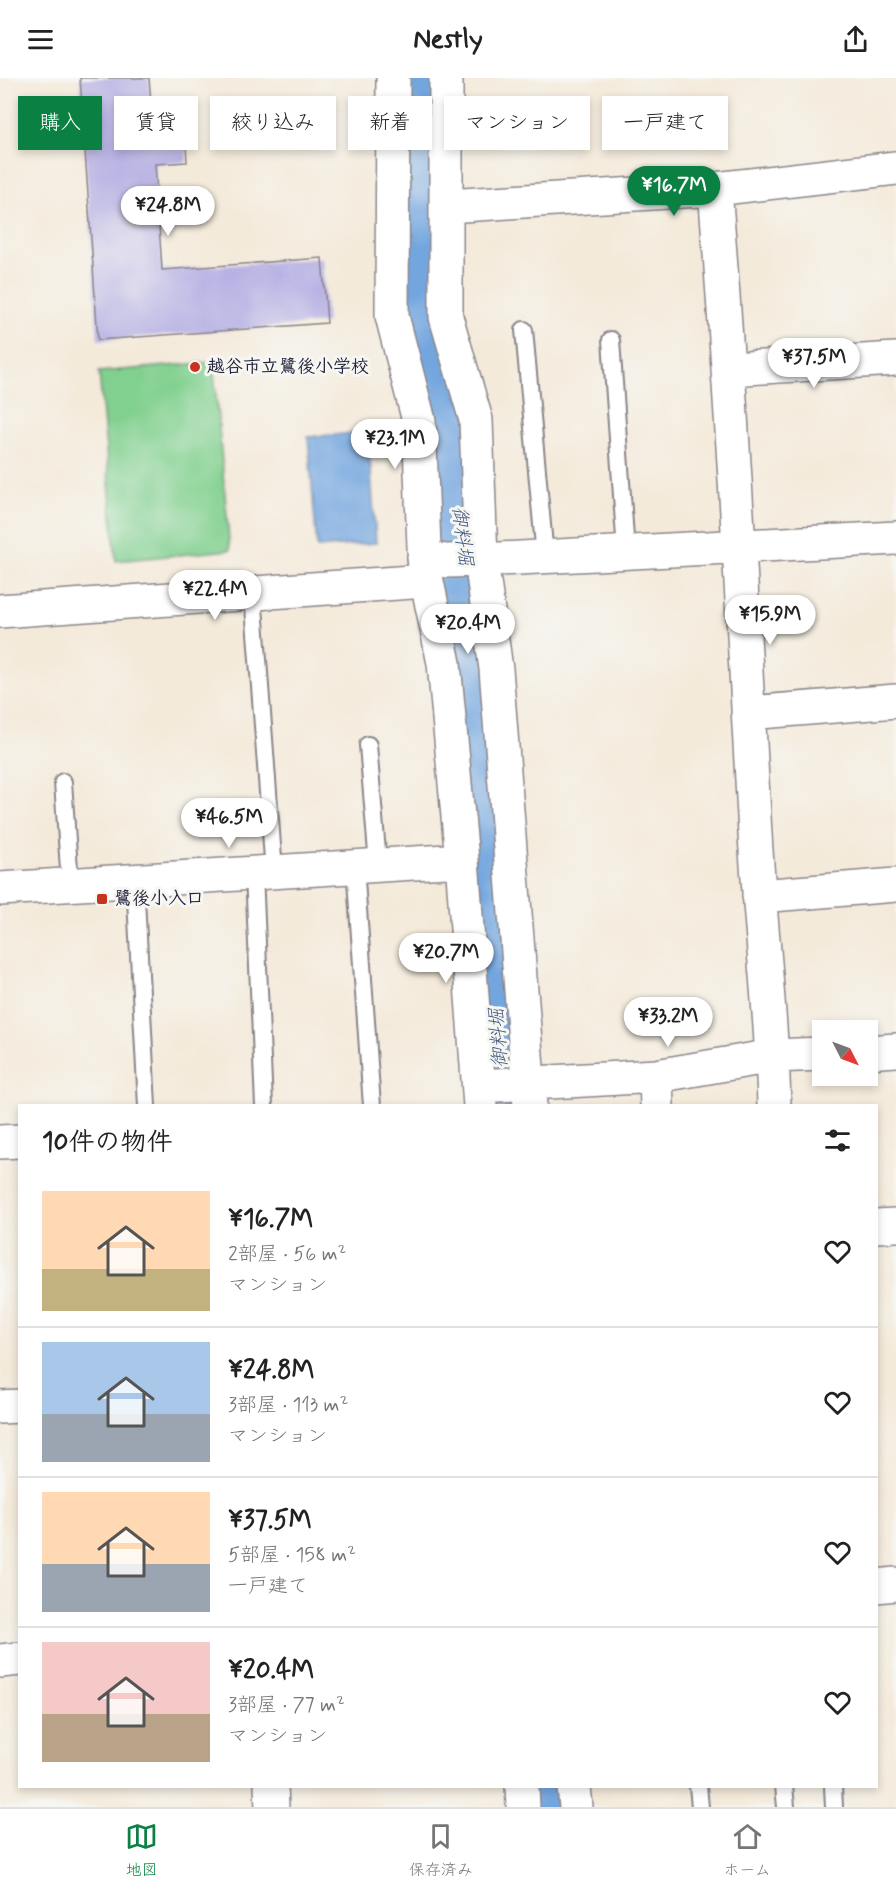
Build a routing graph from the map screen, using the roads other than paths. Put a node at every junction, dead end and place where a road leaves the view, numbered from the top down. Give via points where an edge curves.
1 (393, 78) edge
2 (446, 78) edge
3 (896, 168) edge
4 (715, 189) junction
5 (447, 206) junction
6 (524, 330) dead end
7 (611, 340) dead end
8 (896, 359) edge
9 (729, 369) junction
10 (896, 538) edge
11 (739, 546) junction
12 (626, 552) junction
13 (545, 556) junction
14 (450, 564) junction
15 (253, 593) junction
16 (0, 611) edge
17 (896, 701) edge
18 (748, 713) junction
19 (368, 745) dead end
20 (63, 782) dead end
21 (462, 860) junction
22 (366, 866) junction
23 (264, 872) junction
24 (135, 880) junction
25 (70, 884) junction
26 (896, 885) edge
27 (0, 888) edge
28 (759, 896) junction
29 (896, 1050) edge
30 (878, 1051) edge
31 (812, 1054) edge
32 (773, 1056) junction
33 (657, 1090) edge
34 (504, 1091) edge
35 (147, 1104) edge
36 (264, 1104) edge
37 (372, 1104) edge
38 (774, 1104) edge
39 (18, 1141) edge
40 (0, 1142) edge
41 (896, 1225) edge
42 (878, 1226) edge
43 (18, 1406) edge
44 (0, 1407) edge
45 (896, 1584) edge
46 (878, 1586) edge
47 (18, 1659) edge
48 (0, 1661) edge
49 (271, 1788) edge
50 (522, 1788) edge
51 (574, 1788) edge
52 (698, 1788) edge
53 (784, 1788) edge
54 (833, 1788) edge
55 (272, 1807) edge
56 (524, 1807) edge
57 (576, 1807) edge
58 (700, 1807) edge
59 (786, 1807) edge
60 (834, 1807) edge

1 - 14 street via 392,316
2 - 5 street
3 - 4 street
4 - 5 street
4 - 9 street
5 - 14 street via 446,317 477,420
6 - 13 lane
7 - 12 lane
8 - 9 street
9 - 11 street
10 - 11 street
11 - 12 street
11 - 18 street
12 - 13 street
13 - 14 street
14 - 15 street
14 - 21 street via 444,663
14 - 34 street via 496,669
15 - 16 street
15 - 23 lane
17 - 18 street
18 - 28 street
19 - 22 lane
20 - 25 lane
21 - 22 street
21 - 34 street
22 - 23 street
22 - 37 lane
23 - 24 street
23 - 36 lane
24 - 25 street
24 - 35 lane
25 - 27 street
26 - 28 street
28 - 32 street
29 - 30 street
31 - 32 street
32 - 33 street
32 - 38 street
33 - 34 street
39 - 40 street
41 - 42 street
43 - 44 street
45 - 46 street
47 - 48 street
49 - 55 street
50 - 56 street
51 - 57 street
52 - 58 lane
53 - 59 lane
54 - 60 lane

